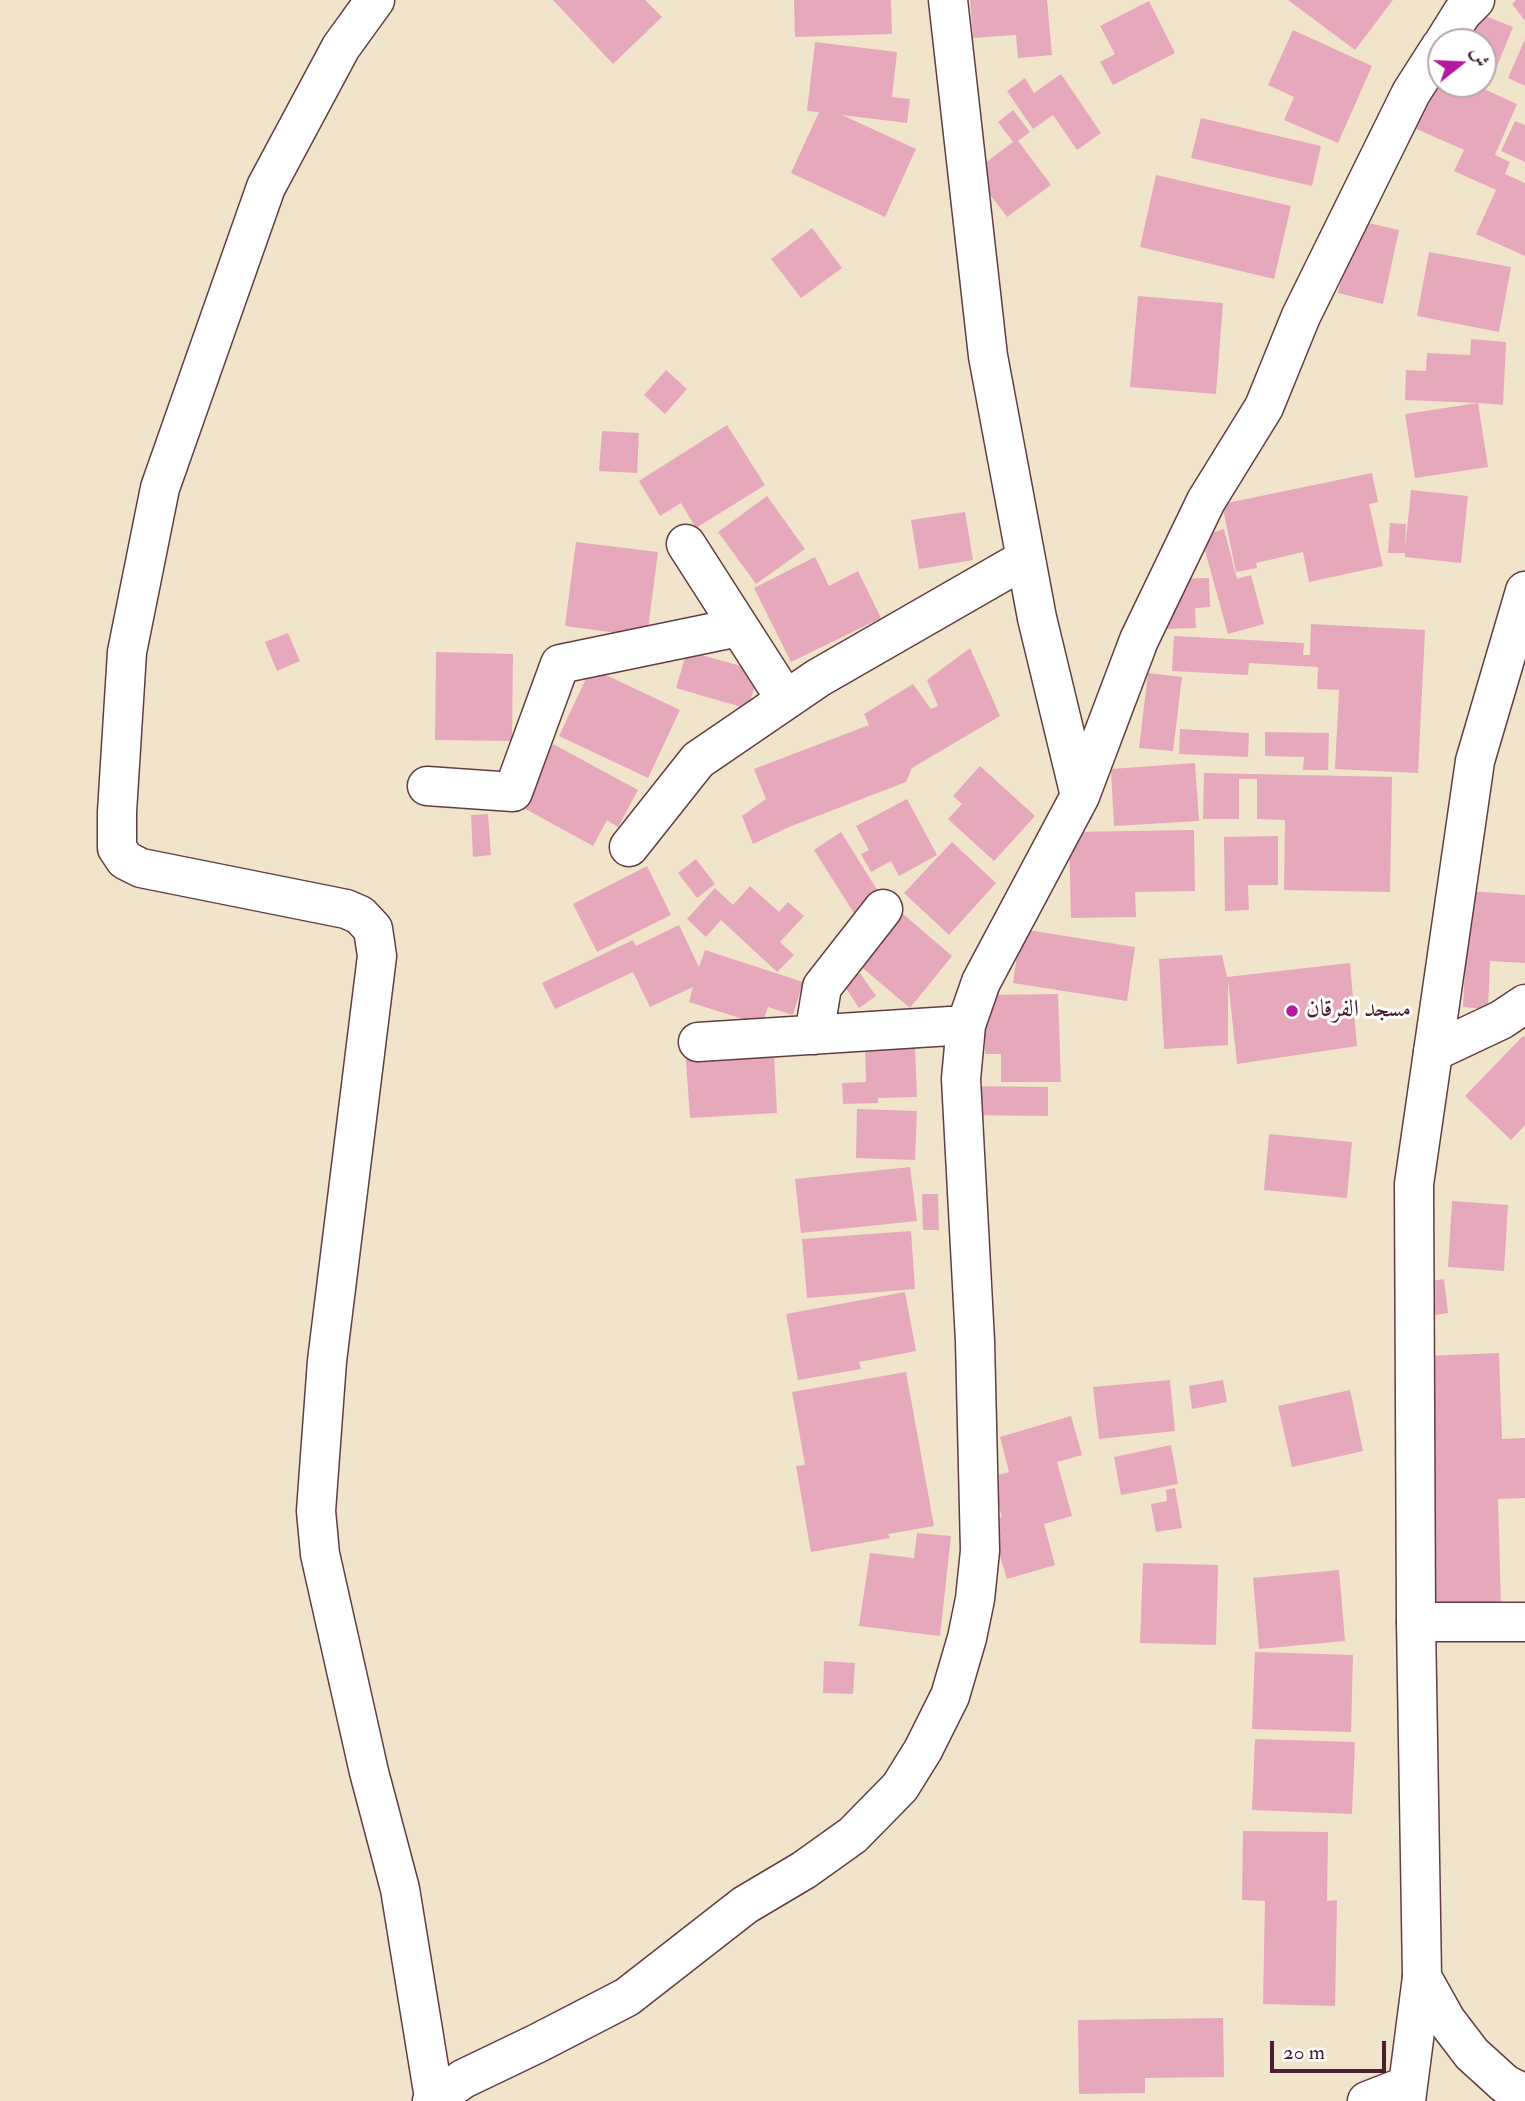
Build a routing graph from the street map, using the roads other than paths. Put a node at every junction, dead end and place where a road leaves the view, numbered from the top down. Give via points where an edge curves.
1 (375, 0) edge
2 (948, 0) edge
3 (1475, 0) edge
4 (1452, 28) edge
5 (1427, 68) edge
6 (686, 544) dead end
7 (1025, 559) junction
8 (1525, 591) edge
9 (739, 627) junction
10 (786, 699) junction
11 (427, 786) dead end
12 (1080, 796) junction
13 (629, 847) dead end
14 (883, 909) dead end
15 (1525, 1004) edge
16 (965, 1026) junction
17 (814, 1035) junction
18 (698, 1042) dead end
19 (1433, 1052) junction
20 (1416, 1622) junction
21 (1525, 1622) edge
22 (1422, 1977) junction
23 (1407, 2093) edge
24 (1525, 2094) edge
25 (433, 2100) edge
26 (1367, 2101) edge

1 - 25 street via 341,47 266,187 160,488 127,652 117,848 125,860 141,868 346,909 360,915 373,929 376,956 327,1361 316,1511 320,1554 400,1889
2 - 7 street via 988,356
3 - 4 street
5 - 12 street via 1301,316 1265,408 1206,501 1145,627
6 - 9 street
7 - 10 street
7 - 12 street
8 - 19 street via 1475,761
9 - 10 street
9 - 11 street via 560,664 513,792
10 - 13 street via 698,760
12 - 16 street via 981,982
14 - 17 street via 822,987
15 - 19 street
16 - 17 street
16 - 25 street via 961,1079 980,1551 967,1638 950,1696 900,1787 853,1835 745,1905 627,1997 463,2079
17 - 18 street
19 - 20 street via 1414,1184
20 - 21 street
20 - 22 street
22 - 23 street
22 - 24 street via 1472,2054 1505,2084
23 - 26 street

